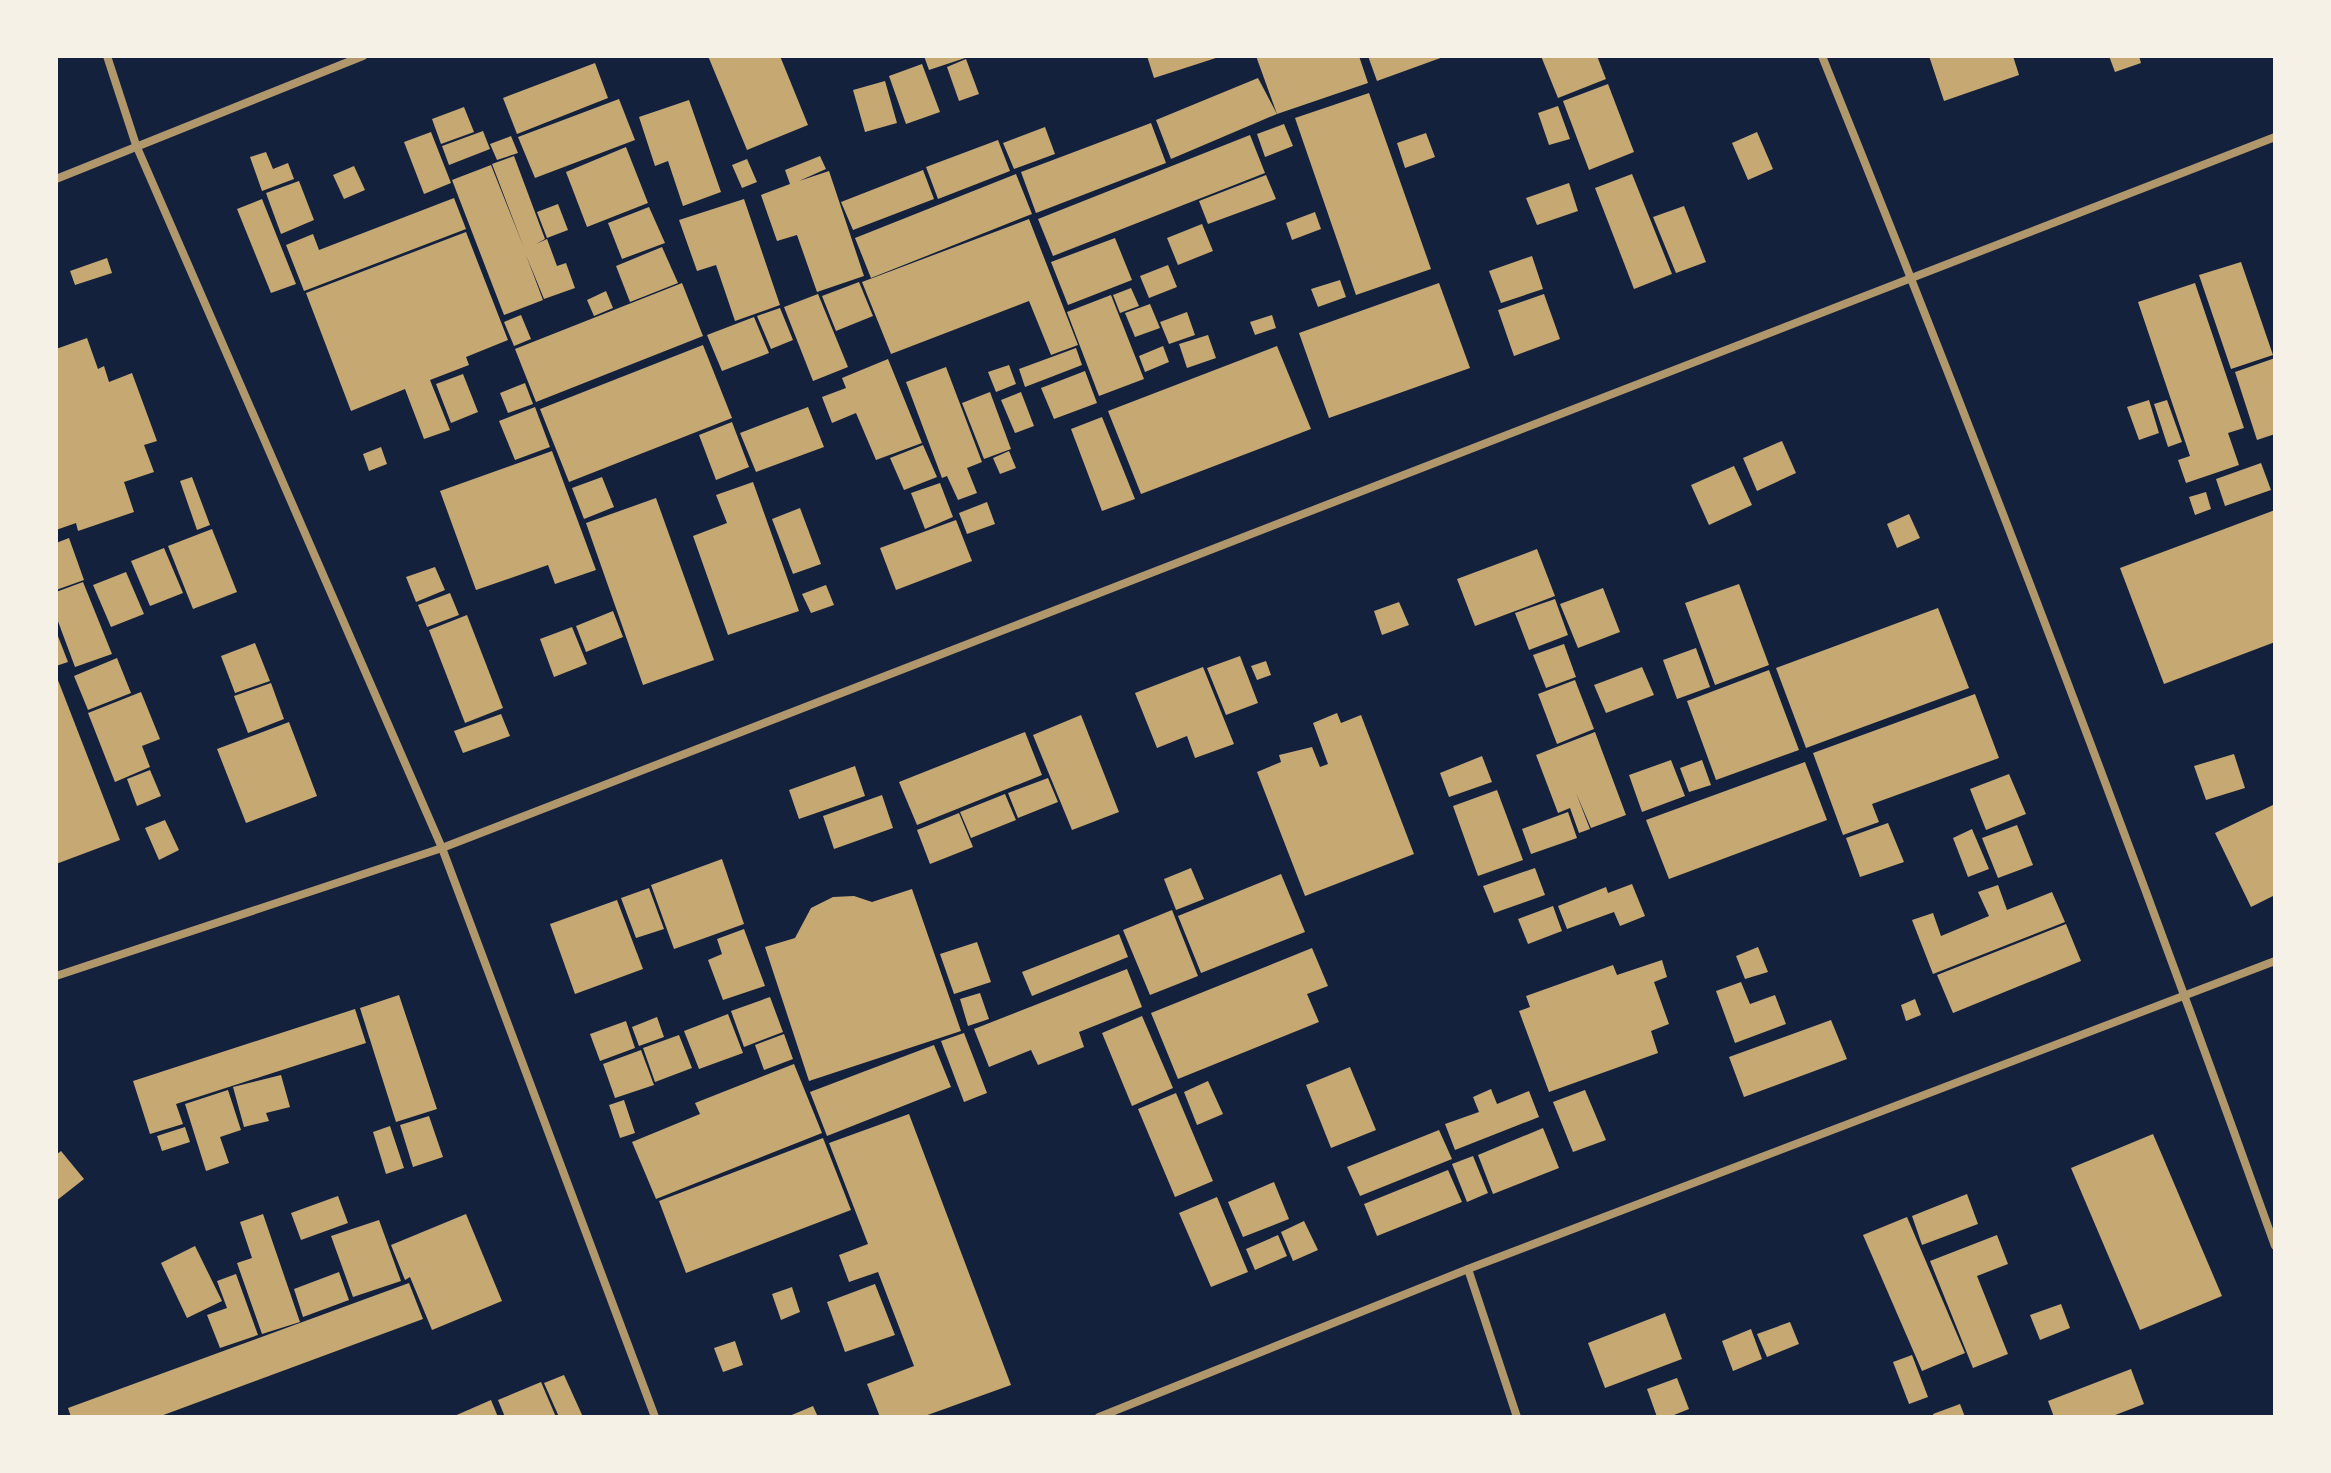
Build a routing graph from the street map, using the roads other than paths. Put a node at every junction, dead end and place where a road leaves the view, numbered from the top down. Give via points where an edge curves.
1 (107, 56) edge
2 (363, 56) edge
3 (1822, 56) edge
4 (2275, 137) edge
5 (136, 145) junction
6 (56, 179) edge
7 (1911, 276) junction
8 (442, 848) junction
9 (2275, 961) edge
10 (56, 976) edge
11 (2186, 995) junction
12 (2275, 1246) edge
13 (1468, 1269) junction
14 (655, 1417) edge
15 (1099, 1417) edge
16 (1517, 1417) edge

1 - 5 street
2 - 5 street
3 - 7 street
4 - 7 street
5 - 6 street
5 - 8 street
7 - 8 street
7 - 11 street
8 - 10 street
8 - 14 street
9 - 11 street
11 - 12 street
11 - 13 street
13 - 15 street
13 - 16 street

